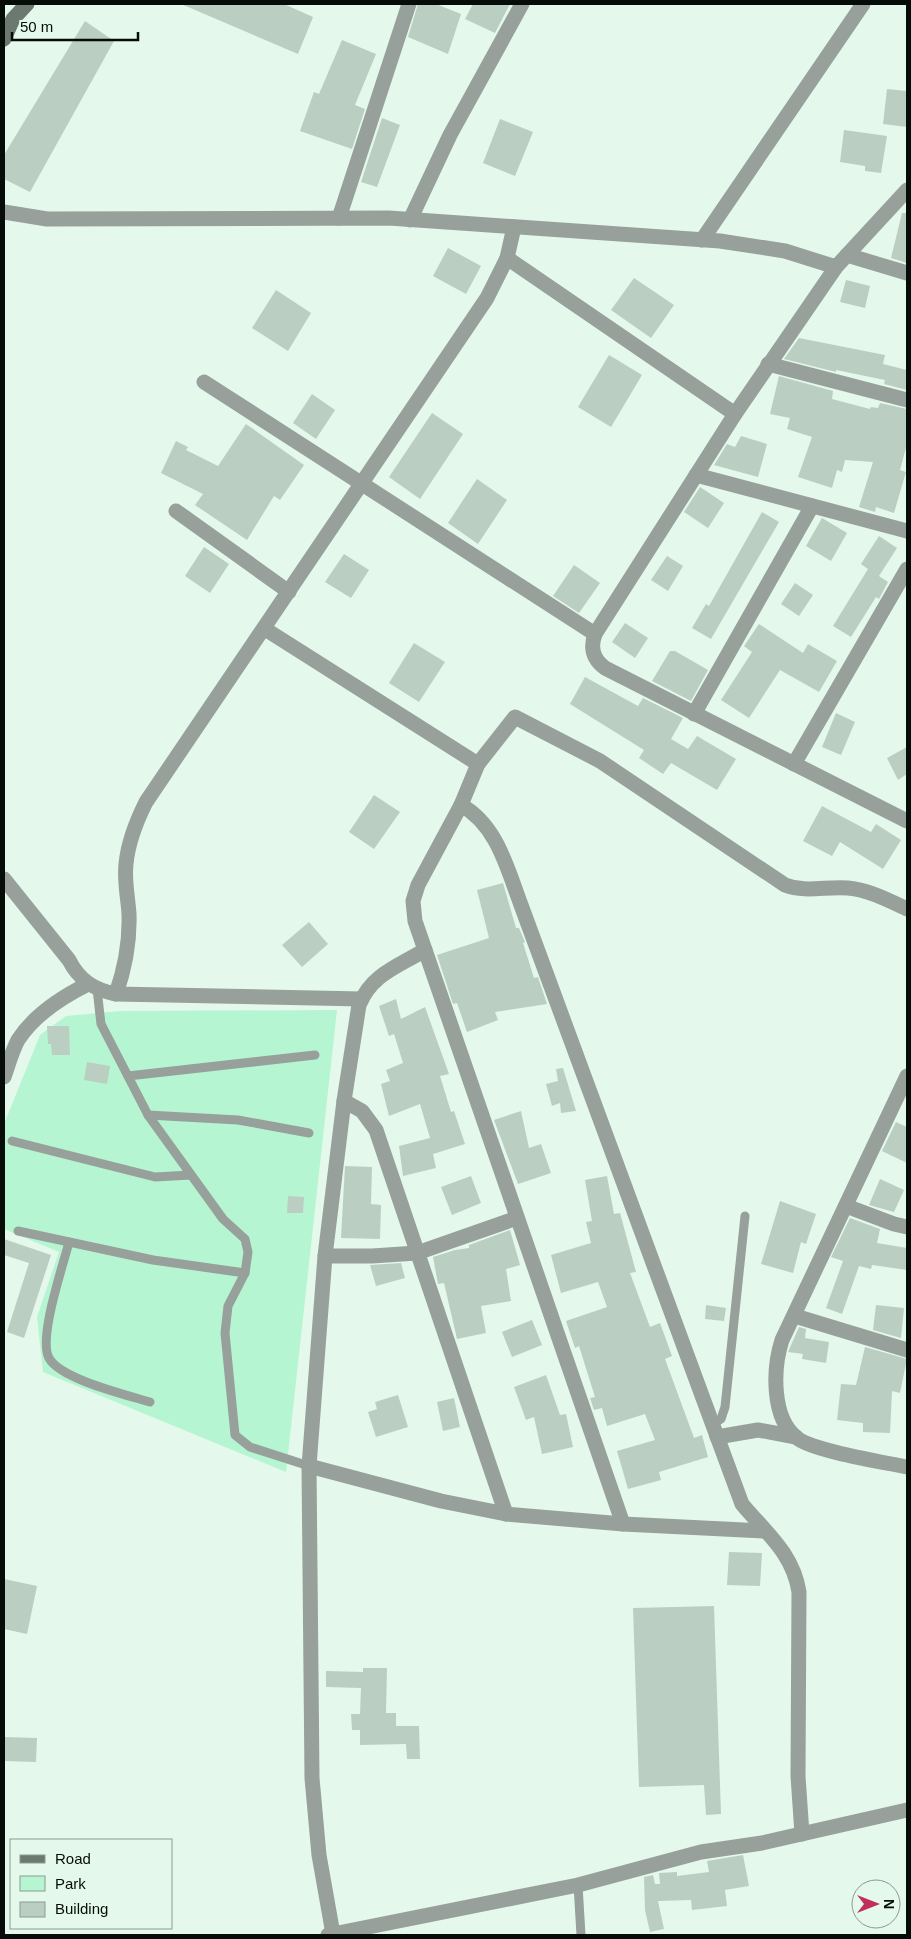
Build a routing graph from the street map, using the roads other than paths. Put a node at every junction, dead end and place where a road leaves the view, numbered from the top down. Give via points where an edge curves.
1 (27, 4) edge
2 (409, 4) edge
3 (522, 4) edge
4 (863, 4) edge
5 (4, 39) edge
6 (907, 190) edge
7 (4, 212) edge
8 (339, 218) junction
9 (410, 220) junction
10 (514, 227) junction
11 (702, 240) junction
12 (846, 255) junction
13 (507, 258) junction
14 (836, 267) junction
15 (907, 274) edge
16 (768, 364) junction
17 (204, 382) dead end
18 (907, 400) edge
19 (735, 414) junction
20 (696, 475) junction
21 (363, 483) junction
22 (812, 506) junction
23 (176, 511) dead end
24 (907, 531) edge
25 (907, 569) edge
26 (289, 592) junction
27 (265, 629) junction
28 (594, 634) junction
29 (694, 714) junction
30 (478, 764) junction
31 (794, 764) junction
32 (461, 805) junction
33 (907, 821) edge
34 (4, 879) edge
35 (907, 909) edge
36 (425, 950) junction
37 (93, 987) junction
38 (116, 994) junction
39 (362, 999) junction
40 (315, 1055) dead end
41 (128, 1076) junction
42 (907, 1076) edge
43 (4, 1077) edge
44 (344, 1101) junction
45 (148, 1115) junction
46 (309, 1133) dead end
47 (12, 1140) dead end
48 (191, 1175) junction
49 (846, 1206) junction
50 (745, 1216) dead end
51 (517, 1218) junction
52 (907, 1227) edge
53 (18, 1231) dead end
54 (69, 1242) junction
55 (417, 1253) junction
56 (325, 1256) junction
57 (245, 1273) junction
58 (795, 1316) junction
59 (907, 1350) edge
60 (150, 1402) dead end
61 (715, 1430) junction
62 (796, 1438) junction
63 (308, 1466) junction
64 (907, 1467) edge
65 (506, 1514) junction
66 (623, 1524) junction
67 (764, 1531) junction
68 (907, 1810) edge
69 (802, 1834) junction
70 (578, 1885) junction
71 (330, 1935) edge
72 (581, 1935) edge

1 - 5 street via 13,20
2 - 8 street
3 - 9 street via 450,135
4 - 11 street
6 - 12 street
7 - 8 street via 47,219
8 - 9 street
9 - 10 street
10 - 11 street
10 - 13 street
11 - 14 street via 785,251
12 - 14 street
12 - 15 street
13 - 19 street
13 - 21 street via 487,298
14 - 16 street
16 - 18 street
16 - 19 street
17 - 21 street
19 - 20 street
20 - 22 street
20 - 28 street
21 - 26 street
21 - 28 street
22 - 24 street
22 - 29 street
23 - 26 street
25 - 31 street
26 - 27 street
27 - 30 street
27 - 38 street via 138,818 126,864 128,946
28 - 29 street via 593,653 600,664
29 - 31 street
30 - 32 street
30 - 35 street via 515,717 600,761 785,885 803,890 860,890
31 - 33 street
32 - 36 street via 416,892 413,911
32 - 61 street via 485,824 501,853
34 - 37 street via 74,970
36 - 39 street via 374,980
36 - 51 street
37 - 38 street
37 - 41 lane via 100,1024
37 - 43 street via 56,1002 29,1027 18,1041
38 - 39 street
39 - 44 street
40 - 41 lane
41 - 45 lane
42 - 49 street
44 - 55 street via 362,1111 376,1130
44 - 56 street
45 - 46 lane via 238,1120
45 - 48 lane
47 - 48 lane via 155,1177
48 - 57 lane via 223,1219 245,1239 248,1252
49 - 52 street
49 - 58 street
50 - 61 lane via 725,1407
51 - 55 street
51 - 66 street
53 - 54 lane
54 - 57 lane via 153,1260
54 - 60 lane via 45,1338 49,1358 60,1370 89,1383
55 - 56 street
55 - 65 street
56 - 63 street
57 - 63 lane via 228,1306 226,1333 235,1435 250,1448
58 - 59 street
58 - 62 street via 784,1334 775,1381 784,1419
61 - 62 street via 758,1430
61 - 67 street via 742,1504
62 - 64 street via 814,1446
63 - 65 street via 441,1501
63 - 71 street via 312,1778
65 - 66 street
66 - 67 street
67 - 69 street via 788,1556 796,1573 799,1592 798,1776
68 - 69 street
69 - 70 street via 701,1852
70 - 71 street
70 - 72 lane

